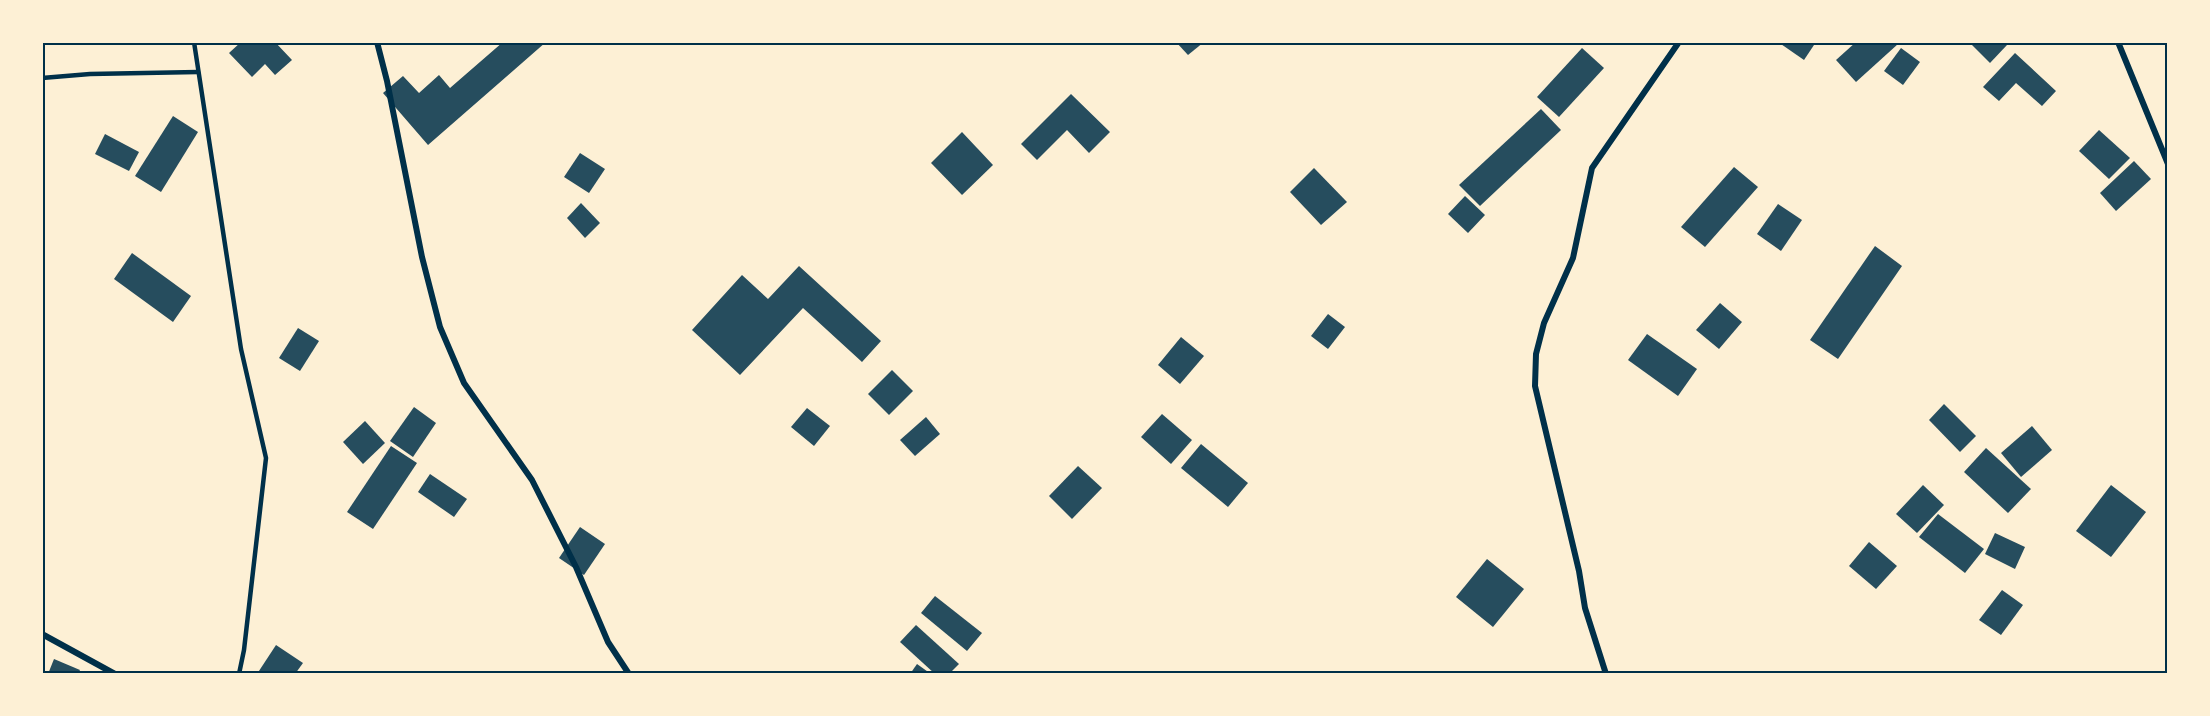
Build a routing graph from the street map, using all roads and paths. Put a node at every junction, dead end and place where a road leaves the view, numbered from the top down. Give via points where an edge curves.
1 (194, 42) edge
2 (377, 42) edge
3 (1679, 42) edge
4 (2118, 42) edge
5 (198, 72) junction
6 (42, 78) edge
7 (2168, 164) edge
8 (42, 634) edge
9 (115, 674) edge
10 (239, 674) edge
11 (629, 674) edge
12 (1606, 674) edge

1 - 5 lane
2 - 11 street via 440,327 464,383 532,480 608,642
3 - 12 street via 1592,168 1573,258 1544,322 1536,354 1535,386 1585,608
4 - 7 street
5 - 6 lane
5 - 10 lane via 241,350 266,458
8 - 9 street

